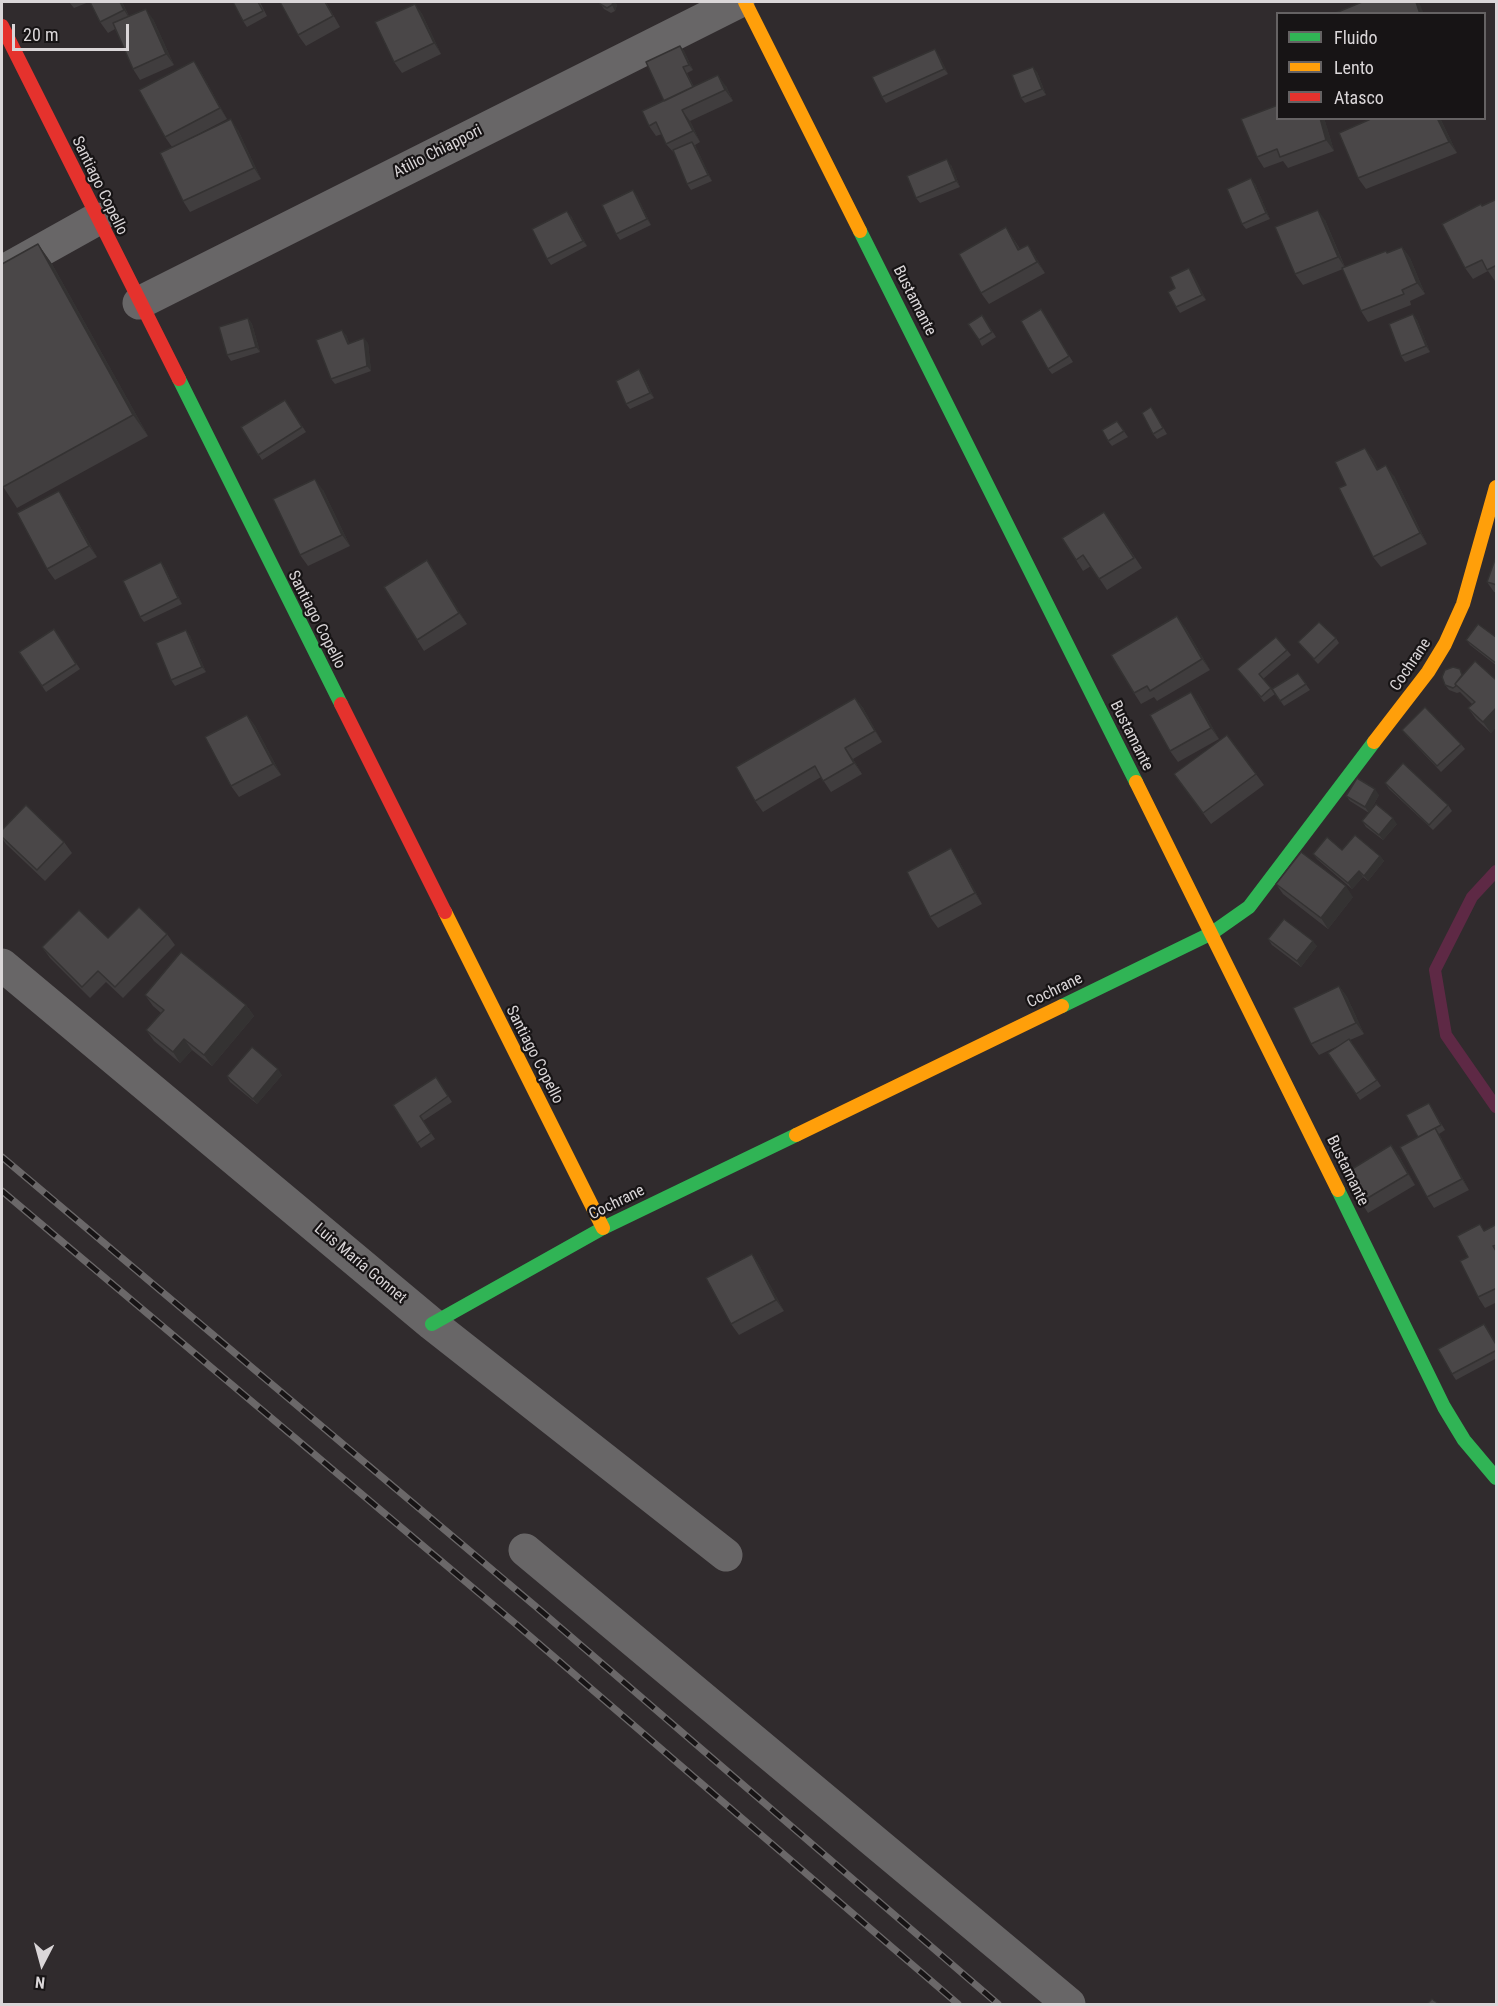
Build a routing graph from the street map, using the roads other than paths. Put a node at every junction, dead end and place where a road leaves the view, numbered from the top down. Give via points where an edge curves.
1 (738, 2) edge
2 (745, 2) edge
3 (2, 26) edge
4 (97, 219) junction
5 (2, 272) edge
6 (138, 303) junction
7 (1497, 487) edge
8 (1212, 933) junction
9 (2, 965) edge
10 (603, 1228) junction
11 (432, 1324) junction
12 (1497, 1478) edge
13 (525, 1550) dead end
14 (726, 1555) dead end
15 (1069, 2004) edge

1 - 6 street, Atilio Chiappori
2 - 8 street, Bustamante
3 - 4 street, Santiago Copello
4 - 5 street
4 - 6 street, Santiago Copello
6 - 10 street, Santiago Copello
7 - 8 street, Cochrane via 1463,604 1428,672 1250,907
8 - 10 street, Cochrane
8 - 12 street, Bustamante via 1444,1407 1464,1440
9 - 11 street, Luis María Gonnet
10 - 11 street, Cochrane
11 - 14 street, Luis María Gonnet
13 - 15 street

